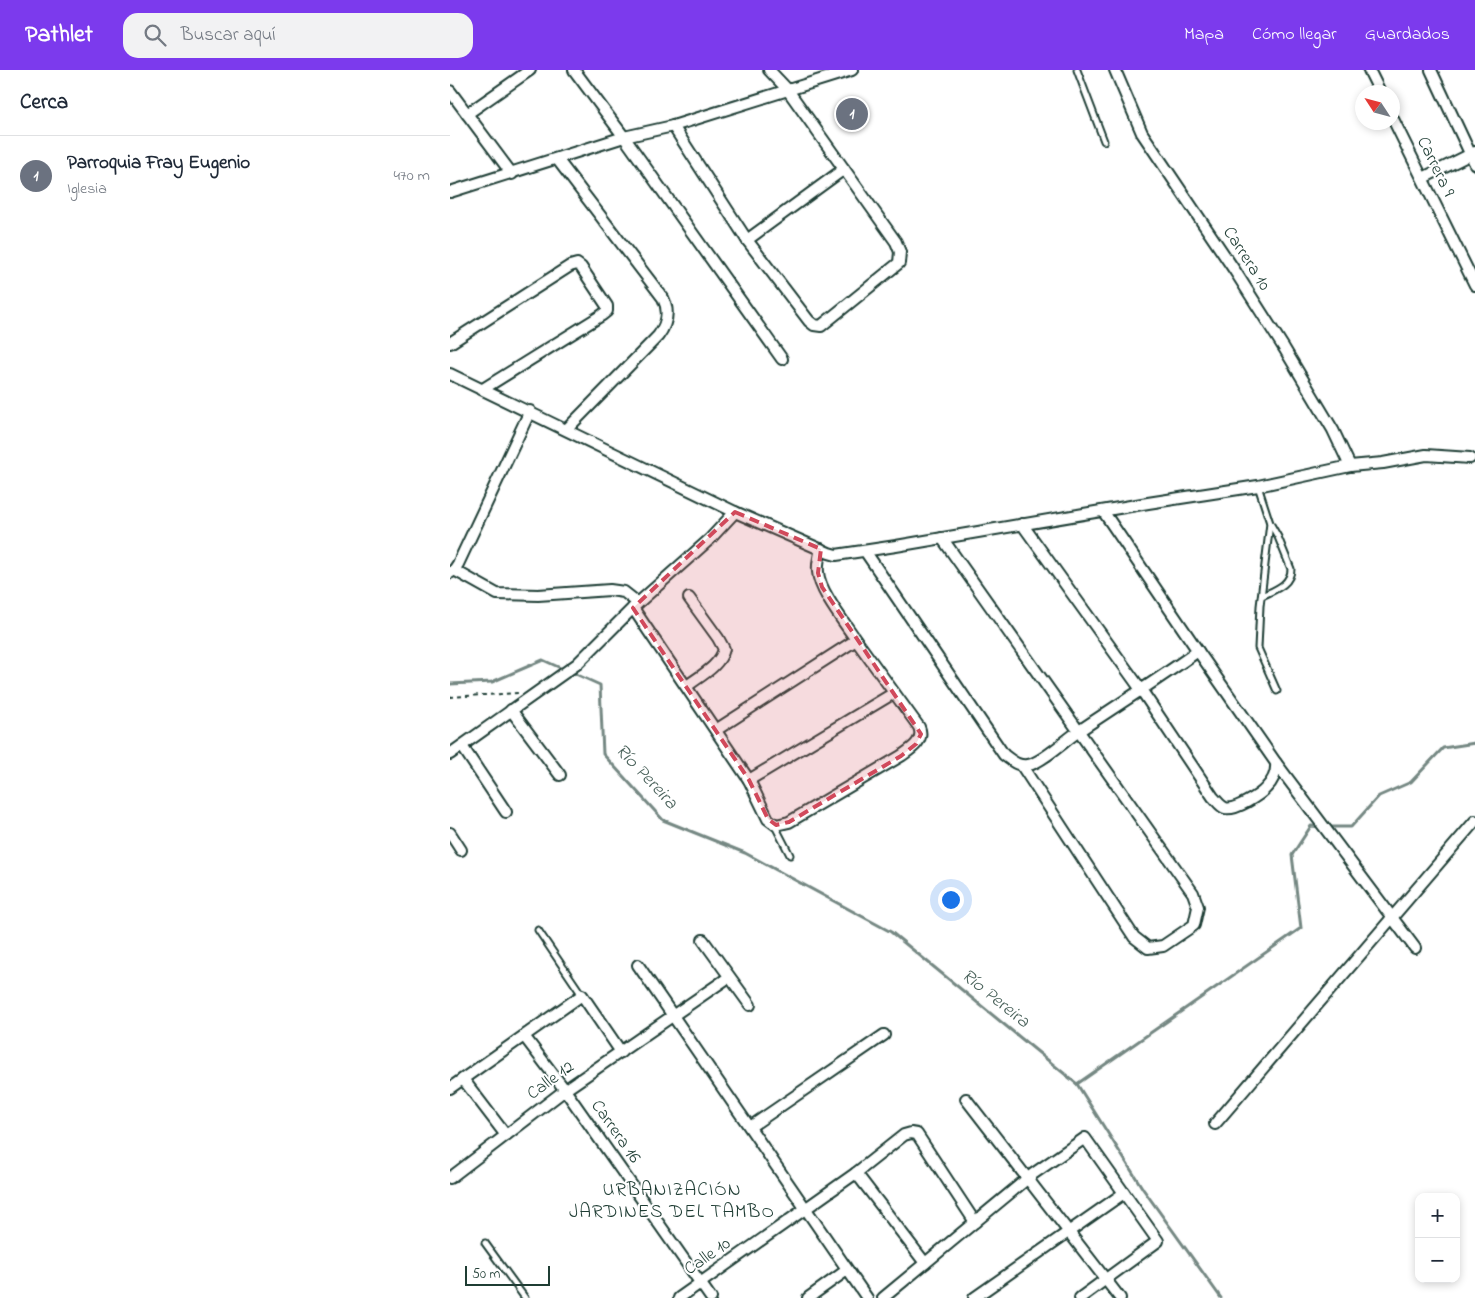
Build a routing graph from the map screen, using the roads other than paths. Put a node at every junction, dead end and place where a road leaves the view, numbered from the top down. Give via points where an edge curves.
1 (530, 70) edge
2 (574, 70) edge
3 (769, 70) edge
4 (852, 70) edge
5 (1077, 70) edge
6 (1115, 70) edge
7 (1369, 70) edge
8 (1431, 70) edge
9 (1376, 85) edge
10 (787, 89) junction
11 (450, 91) edge
12 (467, 114) junction
13 (673, 126) junction
14 (1399, 130) edge
15 (624, 137) junction
16 (1104, 140) dead end
17 (1473, 157) edge
18 (557, 159) junction
19 (844, 169) junction
20 (512, 174) junction
21 (1423, 178) junction
22 (450, 192) edge
23 (747, 240) junction
24 (1475, 285) edge
25 (450, 342) edge
26 (782, 359) dead end
27 (450, 374) edge
28 (483, 389) junction
29 (530, 411) junction
30 (567, 429) junction
31 (1473, 458) edge
32 (1350, 466) junction
33 (1258, 486) junction
34 (1103, 511) junction
35 (735, 512) junction
36 (1270, 522) junction
37 (1022, 524) junction
38 (942, 538) junction
39 (820, 549) junction
40 (865, 551) junction
41 (452, 571) edge
42 (1262, 596) junction
43 (689, 598) dead end
44 (635, 606) junction
45 (856, 640) junction
46 (1198, 651) junction
47 (687, 686) junction
48 (1142, 691) junction
49 (1277, 691) dead end
50 (894, 693) junction
51 (511, 710) junction
52 (716, 730) junction
53 (1078, 731) junction
54 (462, 746) junction
55 (450, 754) edge
56 (1276, 764) junction
57 (1022, 766) junction
58 (560, 775) dead end
59 (749, 780) junction
60 (506, 812) dead end
61 (1475, 822) edge
62 (773, 823) junction
63 (450, 833) edge
64 (461, 850) dead end
65 (790, 855) dead end
66 (1393, 918) junction
67 (538, 930) dead end
68 (703, 940) dead end
69 (1415, 948) dead end
70 (638, 965) dead end
71 (729, 977) junction
72 (582, 995) junction
73 (750, 1006) dead end
74 (673, 1015) junction
75 (884, 1035) dead end
76 (524, 1036) junction
77 (620, 1052) junction
78 (463, 1079) junction
79 (450, 1088) edge
80 (566, 1090) junction
81 (966, 1099) dead end
82 (1215, 1124) dead end
83 (750, 1127) junction
84 (505, 1134) junction
85 (856, 1173) junction
86 (450, 1178) edge
87 (1028, 1178) junction
88 (1124, 1193) junction
89 (805, 1208) junction
90 (975, 1222) junction
91 (1068, 1231) junction
92 (485, 1243) dead end
93 (925, 1263) junction
94 (847, 1270) junction
95 (1106, 1279) junction
96 (701, 1282) junction
97 (525, 1298) edge
98 (679, 1298) edge
99 (711, 1298) edge
100 (808, 1298) edge
101 (867, 1298) edge
102 (883, 1298) edge
103 (974, 1298) edge
104 (1080, 1298) edge
105 (1120, 1298) edge

1 - 12 street
2 - 15 street
3 - 10 street
4 - 10 street
5 - 16 lane
6 - 32 street, Carrera 10 via 1142,133 1284,348 1333,430
7 - 9 street
8 - 17 street
10 - 13 street
10 - 19 street
11 - 12 street
12 - 20 street
13 - 15 street
13 - 23 street
14 - 21 street, Carrera 9
15 - 18 street
15 - 26 street
17 - 21 street
18 - 20 street
18 - 30 street via 663,298 668,313 658,336
19 - 23 street
19 - 23 street via 896,242 900,252 899,263 821,326 809,321
20 - 22 street
21 - 24 street, Carrera 9
25 - 28 street via 570,266 577,264 582,267 607,311
27 - 28 street
28 - 29 street
29 - 30 street
29 - 41 street
30 - 35 street
31 - 32 street via 1426,455
32 - 33 street
33 - 34 street
33 - 36 lane
34 - 37 street
34 - 46 street
35 - 39 street
35 - 44 street via 710,539
36 - 42 lane
36 - 42 lane via 1291,573 1284,584
37 - 38 street
37 - 48 street
38 - 40 street
38 - 53 street
39 - 40 street via 836,554
39 - 45 street via 818,573 822,587
40 - 57 street via 1004,754
41 - 44 street via 497,594 538,596 610,590 624,592
42 - 49 lane via 1258,648
43 - 47 street via 724,649 714,666
44 - 47 street
44 - 51 street via 577,664
45 - 50 street
45 - 52 street
46 - 48 street
46 - 56 street
47 - 52 street
48 - 53 street
48 - 56 street via 1222,806 1232,808 1266,789 1277,770
50 - 59 street
50 - 62 street via 920,730 921,737 916,744 789,822
51 - 54 street
51 - 58 street
52 - 59 street
53 - 57 street via 1045,756
53 - 57 street via 1193,893 1198,907 1194,926 1163,946 1148,948 1134,937
54 - 55 street
54 - 60 street
56 - 66 street
59 - 62 street
61 - 66 street
62 - 65 lane
63 - 64 street
66 - 69 street
66 - 82 street
67 - 72 lane
68 - 71 street
70 - 74 street
71 - 73 street
71 - 74 street, Calle 12
72 - 76 street
72 - 77 street
74 - 77 street, Calle 12
74 - 83 street
75 - 83 street
76 - 78 street
76 - 80 street, Carrera 16
77 - 80 street, Calle 12
78 - 79 street
78 - 84 street
80 - 84 street, Calle 12
80 - 96 street, Carrera 16
81 - 87 street
83 - 89 street
84 - 86 street, Calle 12
85 - 89 street, Calle 10
85 - 90 street, Calle 10 via 904,1135 917,1134
85 - 93 street
87 - 88 street via 1086,1138
87 - 90 street
87 - 91 street
88 - 91 street
88 - 95 street via 1158,1241
89 - 94 street
89 - 96 street, Calle 10
90 - 93 street
91 - 95 street
91 - 103 street
92 - 97 lane
93 - 102 street
94 - 100 street
94 - 101 street
95 - 104 street
95 - 105 street
96 - 98 street, Calle 10
96 - 99 street, Carrera 16

